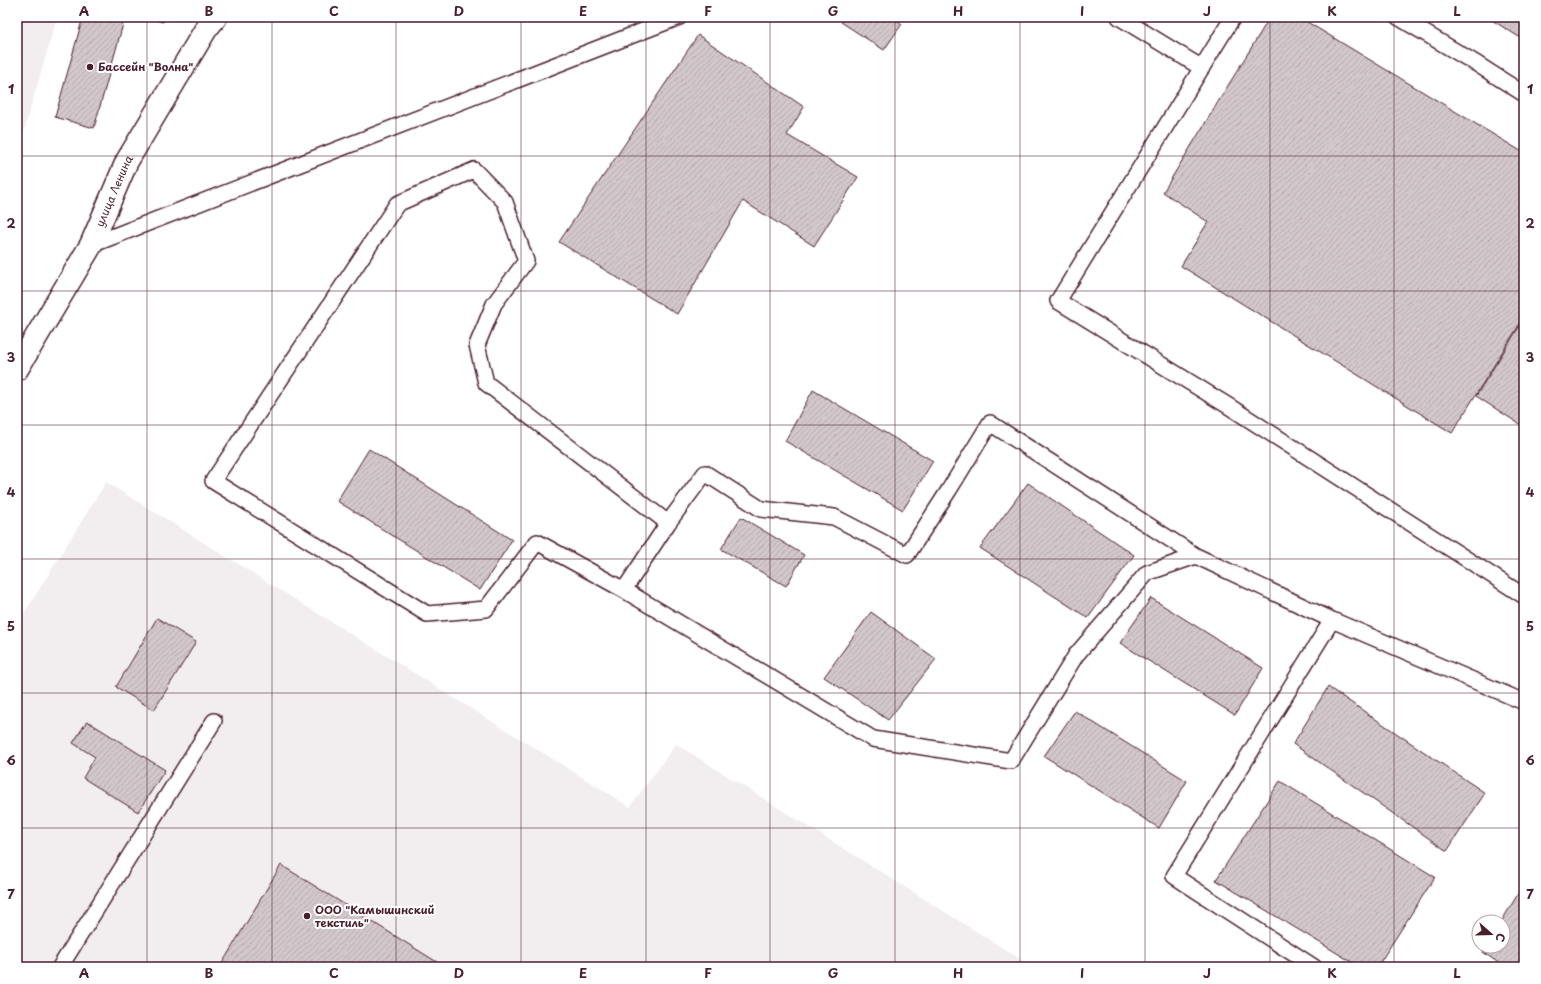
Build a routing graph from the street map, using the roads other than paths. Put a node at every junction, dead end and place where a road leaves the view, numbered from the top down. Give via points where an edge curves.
1 (216, 17) edge
2 (679, 17) edge
3 (1118, 17) edge
4 (1233, 17) edge
5 (1398, 17) edge
6 (1202, 68) junction
7 (1524, 94) edge
8 (91, 245) junction
9 (21, 356) edge
10 (668, 523) junction
11 (1196, 556) junction
12 (624, 590) junction
13 (1524, 596) edge
14 (1332, 620) junction
15 (1524, 702) edge
16 (214, 721) dead end
17 (60, 967) edge
18 (1314, 967) edge

1 - 8 street, улица Ленина via 206,29 127,161
2 - 8 lane
3 - 6 lane
4 - 6 lane
5 - 7 lane
6 - 13 lane via 1058,301 1230,407
8 - 9 street, улица Ленина
10 - 11 lane via 705,473 761,509 834,517 907,555 990,423
10 - 12 lane
10 - 12 lane via 486,383 477,345 494,304 526,261 505,202 474,170 397,204 213,481 427,614 486,609 537,542
11 - 12 lane via 1147,574 1076,655 1011,761 873,739
11 - 14 lane
14 - 15 lane
14 - 18 lane via 1174,876
16 - 17 lane

